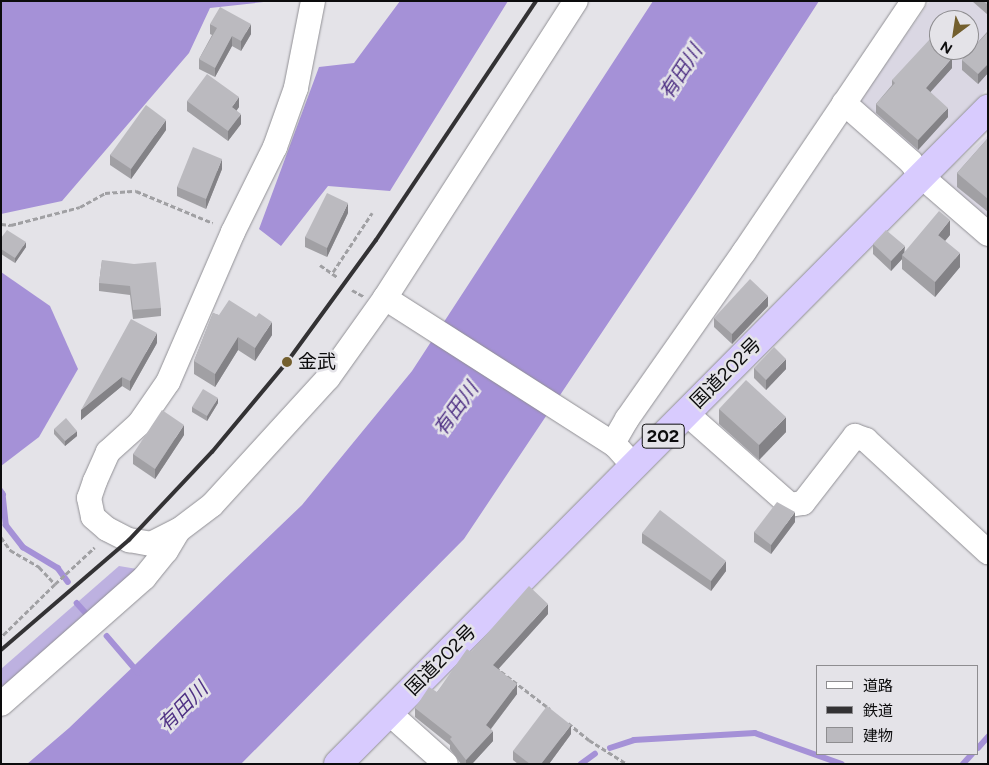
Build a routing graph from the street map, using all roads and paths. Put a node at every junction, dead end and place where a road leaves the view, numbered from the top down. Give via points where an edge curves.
1 (312, 1) edge
2 (576, 1) edge
3 (913, 1) edge
4 (844, 103) junction
5 (988, 109) edge
6 (921, 176) junction
7 (372, 213) dead end
8 (1, 224) edge
9 (233, 232) junction
10 (988, 234) edge
11 (320, 265) dead end
12 (332, 272) junction
13 (337, 277) dead end
14 (385, 298) junction
15 (686, 412) junction
16 (615, 445) junction
17 (633, 466) junction
18 (107, 529) junction
19 (179, 530) junction
20 (1, 537) edge
21 (988, 552) edge
22 (56, 584) junction
23 (1, 636) edge
24 (490, 664) edge
25 (1, 704) edge
26 (551, 710) edge
27 (390, 713) junction
28 (566, 722) edge
29 (338, 764) edge
30 (446, 764) edge
31 (627, 764) edge

1 - 9 street via 296,88 275,147
2 - 14 street
3 - 4 street
4 - 6 street via 911,162
4 - 16 street via 627,419
5 - 6 highway, 国道202号 / 202
6 - 10 street
6 - 15 highway, 国道202号 / 202
7 - 12 path
8 - 9 path via 10,225 80,207 106,193 136,191
9 - 18 street via 168,382 138,424 108,452 95,481 89,498 93,517
11 - 12 path
12 - 13 path
14 - 16 street
14 - 19 street via 328,378 212,505
15 - 17 highway, 国道202号 / 202
15 - 21 street via 790,505 803,503 855,436 866,440
16 - 17 street
17 - 27 highway, 国道202号 / 202
18 - 19 street via 129,540 151,544
18 - 22 path via 94,549
19 - 25 street via 144,578
20 - 22 path via 10,550 39,567
22 - 23 path
24 - 26 path
27 - 29 highway, 国道202号 / 202
27 - 30 street
28 - 31 path

